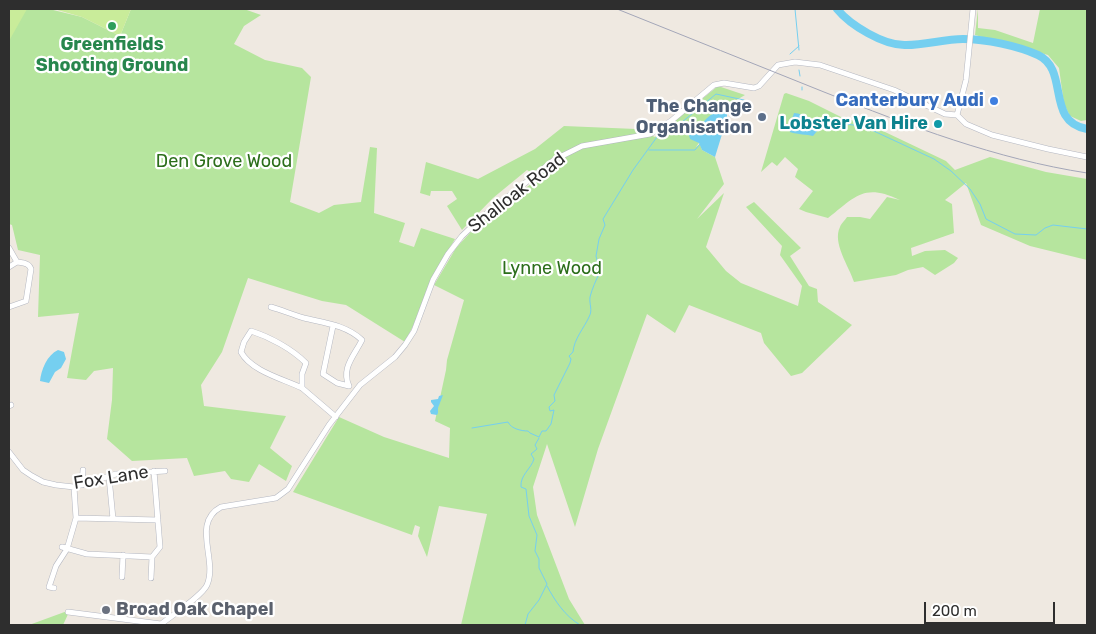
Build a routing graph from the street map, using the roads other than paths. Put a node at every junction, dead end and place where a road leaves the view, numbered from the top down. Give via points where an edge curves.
1 (973, 9) edge
2 (957, 115) junction
3 (1087, 157) edge
4 (9, 248) edge
5 (17, 262) junction
6 (9, 267) edge
7 (9, 307) edge
8 (270, 307) dead end
9 (333, 326) junction
10 (349, 386) junction
11 (302, 388) junction
12 (354, 394) junction
13 (336, 417) junction
14 (9, 452) edge
15 (83, 470) dead end
16 (165, 471) dead end
17 (154, 472) junction
18 (109, 477) junction
19 (82, 485) junction
20 (74, 487) junction
21 (76, 518) junction
22 (113, 519) junction
23 (158, 520) junction
24 (65, 548) junction
25 (123, 555) junction
26 (152, 557) junction
27 (122, 576) dead end
28 (151, 578) dead end
29 (54, 588) dead end
30 (68, 612) dead end
31 (161, 625) edge

1 - 2 street via 966,80
2 - 3 street via 966,124 992,135
2 - 12 street, Shalloak Road via 946,114 894,90 820,65 795,62 778,65 754,88 724,83 714,85 660,129 638,137 582,146 554,160 524,182 462,236 433,280 411,336 395,357 360,384
4 - 5 street
5 - 6 street
5 - 7 street via 26,263 31,269 26,301
8 - 9 street
9 - 10 street via 322,374
9 - 10 street via 349,330 362,340 346,367 345,378
10 - 12 street
11 - 11 street via 306,363 301,357 251,331 241,352 246,361
11 - 13 street
12 - 13 street, Shalloak Road
13 - 31 street, Shalloak Road via 282,495 213,511 207,526 207,585
14 - 20 street, Fox Lane via 24,470 43,482
15 - 19 street
16 - 17 street, Fox Lane
17 - 18 street, Fox Lane
17 - 23 street
18 - 19 street, Fox Lane
18 - 22 street
19 - 20 street, Fox Lane
20 - 21 street
21 - 22 street
21 - 24 street
22 - 23 street
23 - 26 street via 160,547
24 - 25 street via 87,554
24 - 29 street via 49,587
25 - 26 street
25 - 27 street
26 - 28 street
30 - 31 street

